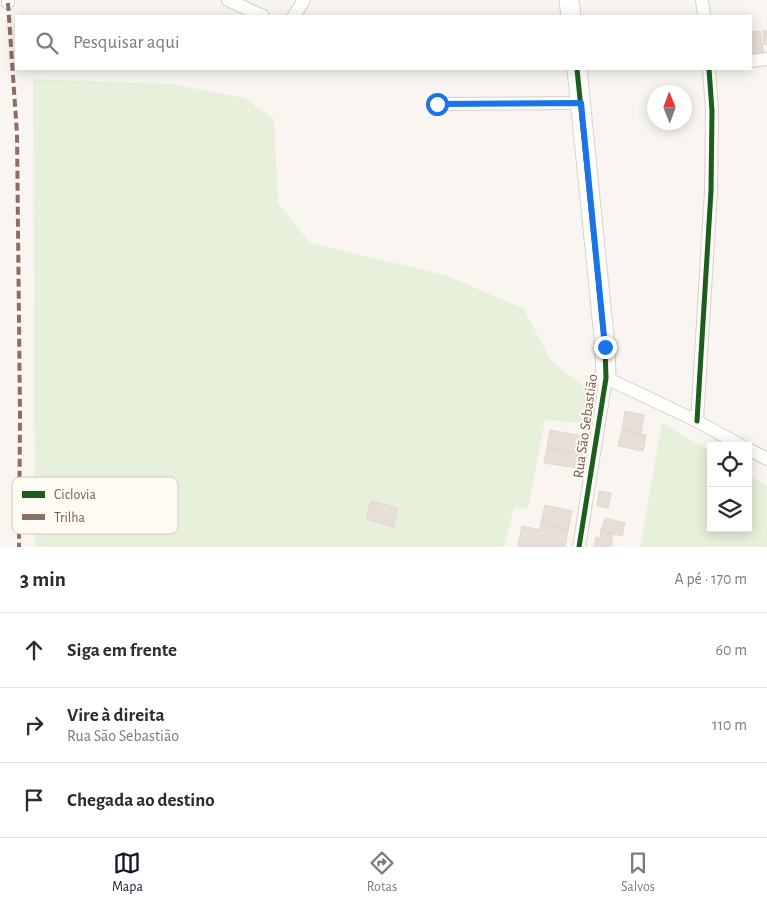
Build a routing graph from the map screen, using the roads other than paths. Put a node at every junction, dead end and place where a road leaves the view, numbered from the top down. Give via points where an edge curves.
1 (228, 0) edge
2 (304, 0) edge
3 (570, 0) edge
4 (702, 0) edge
5 (261, 15) edge
6 (295, 15) edge
7 (571, 15) edge
8 (704, 15) edge
9 (767, 59) edge
10 (752, 61) edge
11 (577, 70) edge
12 (708, 70) edge
13 (581, 103) junction
14 (437, 104) dead end
15 (606, 378) junction
16 (697, 421) junction
17 (735, 442) edge
18 (752, 451) edge
19 (767, 460) edge
20 (579, 547) edge

1 - 5 street
2 - 6 street
3 - 7 street
4 - 8 street
9 - 10 street
11 - 13 street, Rua São Sebastião
12 - 16 street via 712,111 711,191
13 - 14 street
13 - 15 street, Rua São Sebastião
15 - 16 street
15 - 20 street, Rua São Sebastião
16 - 17 street
18 - 19 street

